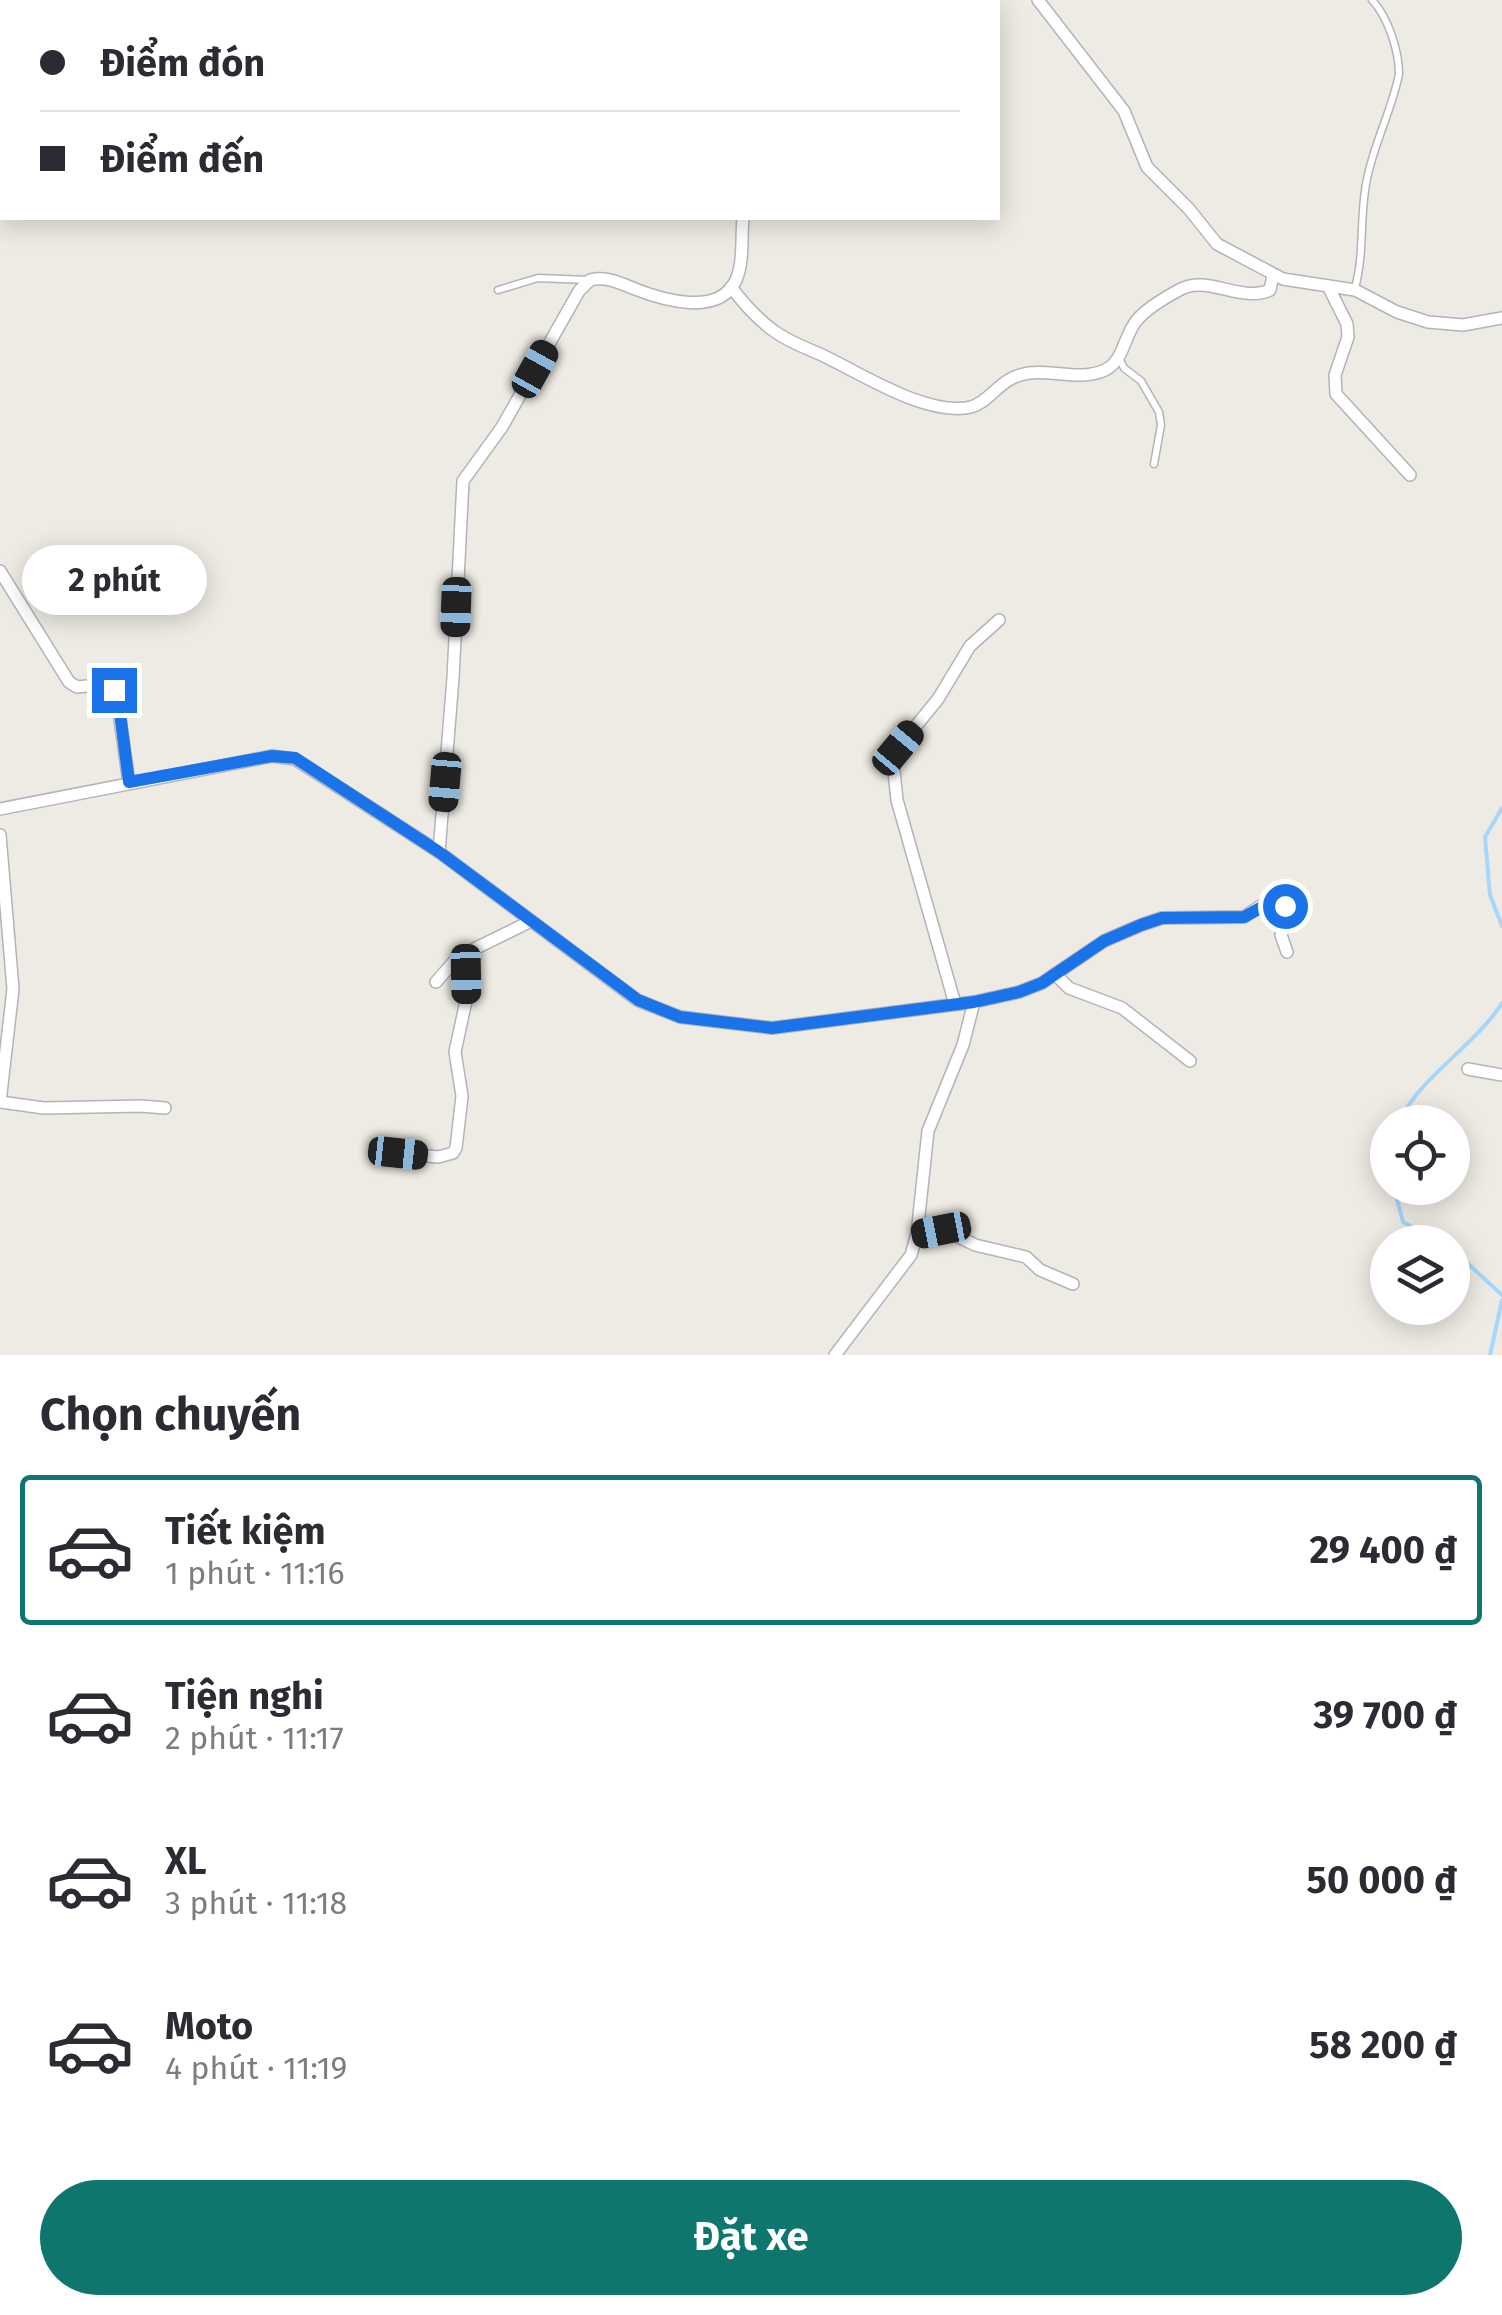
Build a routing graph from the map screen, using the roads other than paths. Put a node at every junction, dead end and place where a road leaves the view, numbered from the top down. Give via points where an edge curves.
1 (1038, 0) edge
2 (1372, 0) edge
3 (743, 220) edge
4 (1273, 275) junction
5 (590, 280) junction
6 (1328, 286) junction
7 (732, 287) junction
8 (498, 290) dead end
9 (1355, 290) junction
10 (1502, 318) edge
11 (1119, 356) junction
12 (1154, 464) dead end
13 (1410, 475) dead end
14 (0, 571) edge
15 (998, 620) dead end
16 (129, 782) junction
17 (0, 809) edge
18 (0, 835) edge
19 (439, 852) junction
20 (529, 922) junction
21 (1287, 952) dead end
22 (466, 953) junction
23 (1055, 974) junction
24 (436, 982) dead end
25 (974, 1002) junction
26 (956, 1004) junction
27 (1190, 1061) dead end
28 (1468, 1069) dead end
29 (1502, 1074) edge
30 (0, 1102) edge
31 (165, 1108) dead end
32 (398, 1153) dead end
33 (917, 1234) junction
34 (1074, 1284) dead end
35 (835, 1355) edge

1 - 4 street via 1124,111 1152,174 1217,244
2 - 9 lane via 1381,10 1399,74 1368,174
3 - 7 street
4 - 6 street
4 - 11 street via 1270,290 1254,295 1185,286 1137,320
5 - 7 street via 684,302 710,300
5 - 8 lane via 538,278
5 - 19 street via 502,428 462,481
6 - 9 street
6 - 13 street via 1348,337 1336,394
7 - 11 street via 785,338 935,406 970,407 1016,376 1088,374
9 - 10 street via 1428,322
11 - 12 lane via 1159,412
14 - 16 street via 69,682 114,690
15 - 26 street via 970,646 893,762 897,800
16 - 17 street
16 - 19 street via 284,756
18 - 30 street via 12,989
19 - 20 street
20 - 22 street
20 - 26 street via 638,1000 680,1017 772,1028
21 - 23 street via 1281,935 1288,913 1273,901 1244,917 1162,918 1141,925
22 - 24 street
22 - 32 street via 466,1001 454,1052 462,1096 456,1148 438,1157
23 - 25 street via 1019,992
23 - 27 street via 1069,988 1122,1008
25 - 26 street
25 - 33 street via 928,1130
28 - 29 street
30 - 31 street
33 - 34 street via 947,1230 975,1246 1026,1256 1040,1270
33 - 35 street via 901,1272

